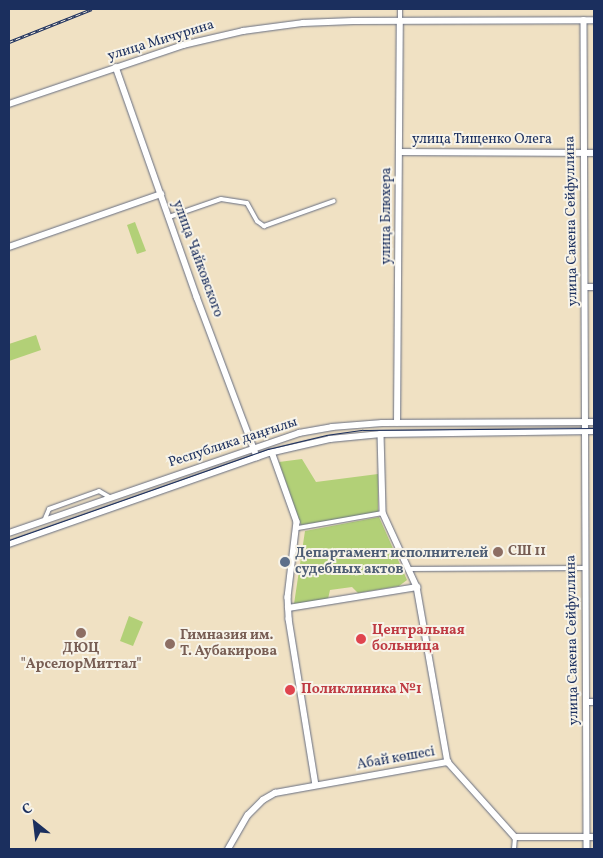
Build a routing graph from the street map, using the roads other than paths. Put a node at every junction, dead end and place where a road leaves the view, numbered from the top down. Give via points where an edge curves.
1 (400, 9) edge
2 (584, 20) junction
3 (594, 20) edge
4 (400, 21) junction
5 (116, 67) junction
6 (9, 104) edge
7 (400, 152) junction
8 (584, 153) junction
9 (594, 153) edge
10 (161, 194) junction
11 (334, 200) dead end
12 (168, 217) junction
13 (9, 247) edge
14 (585, 287) junction
15 (594, 287) edge
16 (586, 422) junction
17 (594, 422) edge
18 (397, 423) junction
19 (585, 431) junction
20 (594, 431) edge
21 (381, 434) junction
22 (254, 447) junction
23 (272, 452) junction
24 (257, 457) junction
25 (111, 498) junction
26 (383, 514) junction
27 (44, 521) junction
28 (298, 528) junction
29 (9, 533) edge
30 (9, 544) edge
31 (584, 568) junction
32 (410, 569) junction
33 (417, 587) junction
34 (288, 608) junction
35 (587, 702) junction
36 (594, 702) edge
37 (448, 762) junction
38 (316, 785) junction
39 (515, 837) junction
40 (587, 837) junction
41 (594, 837) edge
42 (228, 849) edge
43 (514, 849) edge
44 (587, 849) edge

1 - 4 street, улица Блюхера
2 - 3 street, улица Мичурина
2 - 4 street, улица Мичурина
2 - 8 street, улица Сакена Сейфуллина
4 - 5 street, улица Мичурина via 303,23 243,31 183,45
4 - 7 street, улица Блюхера
5 - 6 street, улица Мичурина
5 - 10 street, улица Чайковского
7 - 8 street, улица Тищенко Олега
7 - 18 street, улица Блюхера
8 - 9 street, улица Тищенко Олега
8 - 14 street, улица Сакена Сейфуллина
10 - 12 street, улица Чайковского
10 - 13 street
11 - 12 street via 264,226 257,221 247,203 221,199
12 - 22 street, улица Чайковского
14 - 15 street
14 - 16 street, улица Сакена Сейфуллина
16 - 17 street, Республика даңғылы
16 - 18 street, Республика даңғылы
16 - 19 street, улица Сакена Сейфуллина
18 - 22 street, Республика даңғылы via 332,427 298,433
19 - 20 street, Республика даңғылы
19 - 21 street, Республика даңғылы
19 - 31 street, улица Сакена Сейфуллина
21 - 23 street, Республика даңғылы via 330,439
21 - 26 street
22 - 24 street, улица Чайковского
22 - 25 street, Республика даңғылы
23 - 24 street, Республика даңғылы
23 - 28 street
24 - 30 street, Республика даңғылы
25 - 27 street, Республика даңғылы
25 - 27 street via 100,491 49,509
26 - 28 street
26 - 32 street
27 - 29 street, Республика даңғылы
28 - 34 street
31 - 32 street
31 - 35 street, улица Сакена Сейфуллина
32 - 33 street
33 - 34 street
33 - 37 street
34 - 38 street
35 - 36 street
35 - 40 street, улица Сакена Сейфуллина
37 - 38 street, Абай көшесі
37 - 39 street, Абай көшесі
38 - 42 street, Абай көшесі via 275,793 263,800 248,815
39 - 40 street
39 - 43 street
40 - 41 street
40 - 44 street, улица Сакена Сейфуллина

